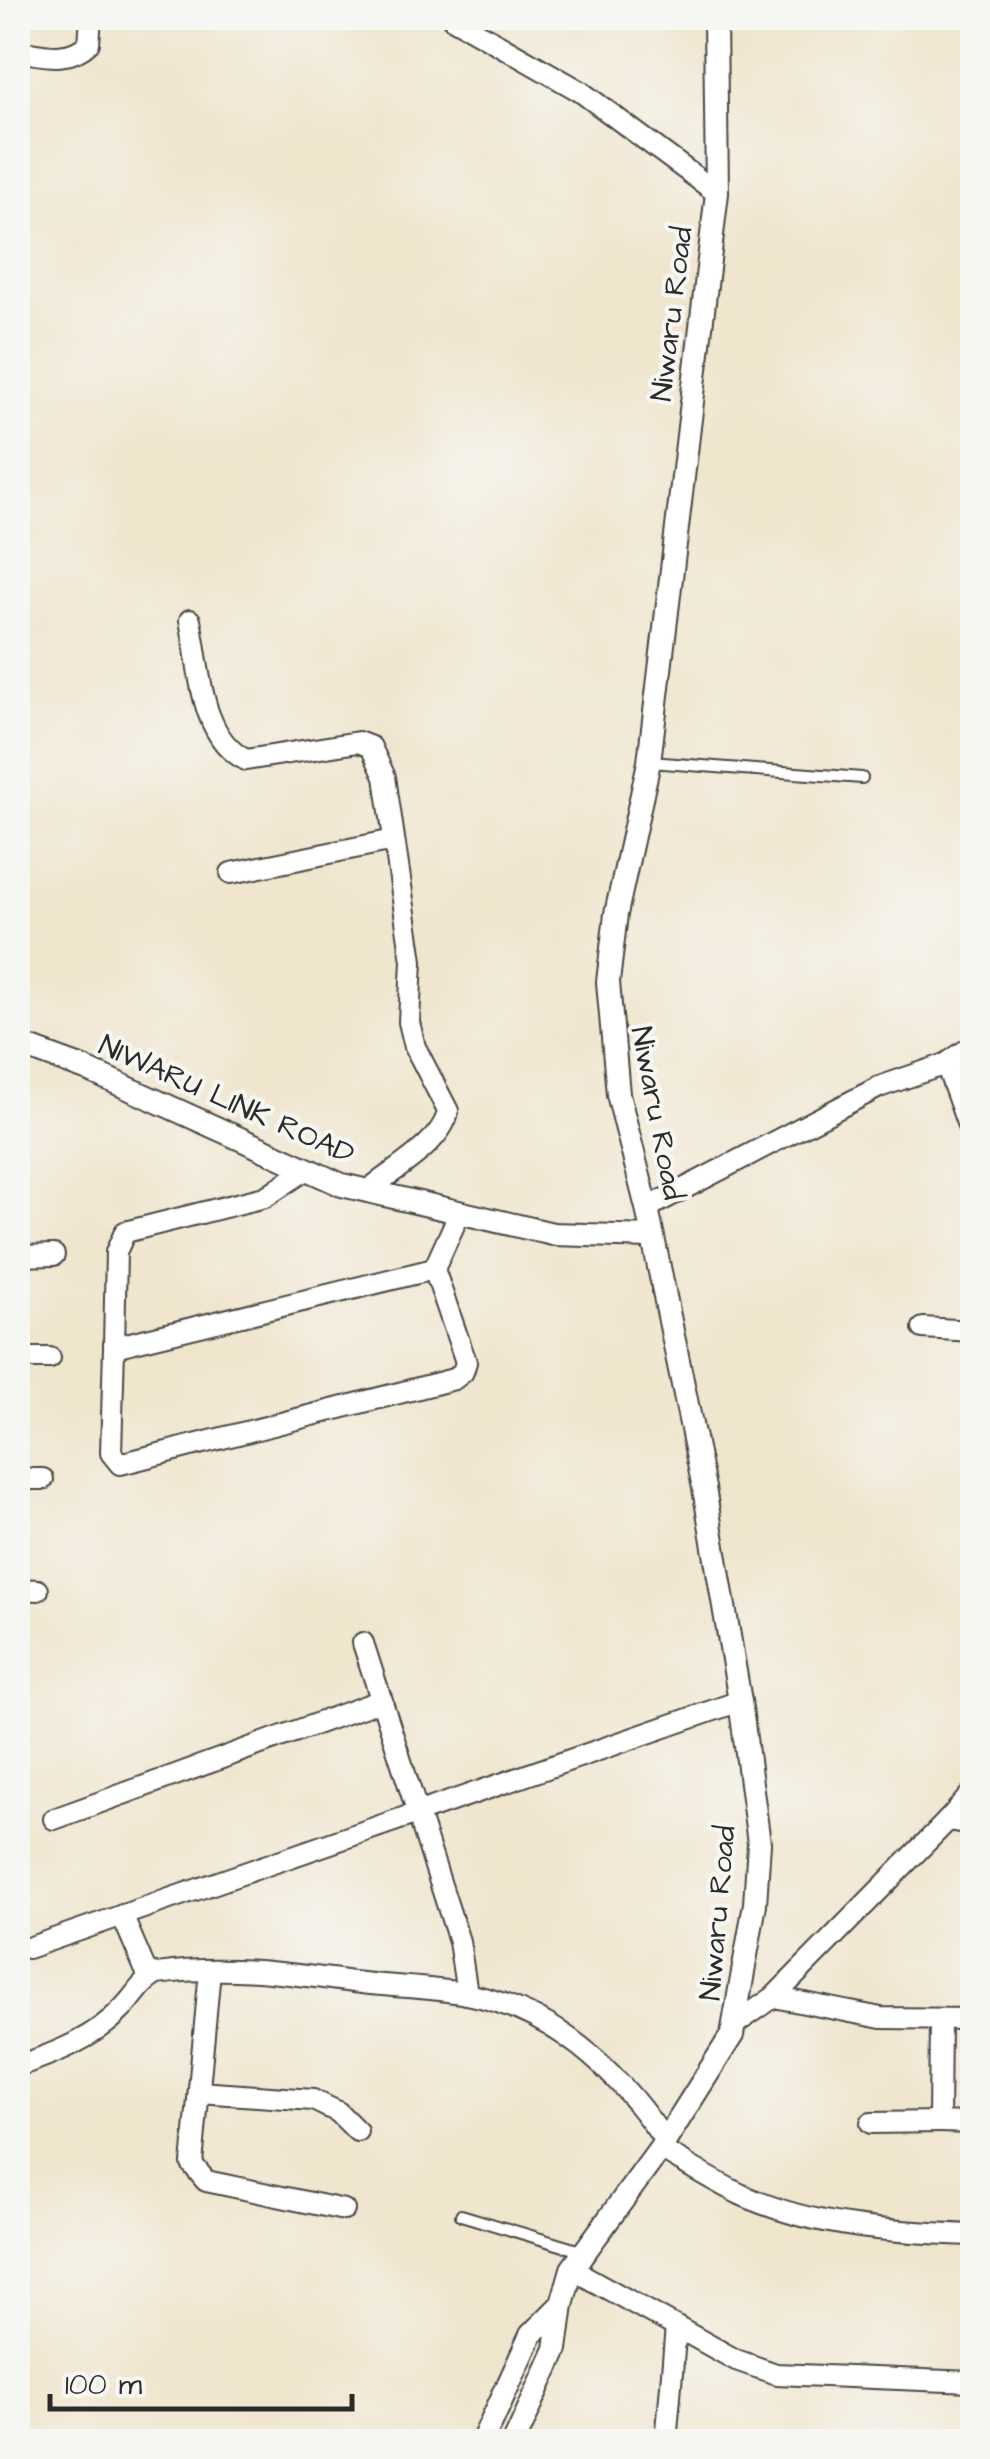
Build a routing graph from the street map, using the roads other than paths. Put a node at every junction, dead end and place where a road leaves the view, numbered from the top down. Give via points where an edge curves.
1 (91, 18) edge
2 (452, 18) edge
3 (715, 18) edge
4 (18, 51) edge
5 (717, 193) junction
6 (190, 620) dead end
7 (649, 762) junction
8 (862, 778) dead end
9 (394, 840) junction
10 (231, 872) dead end
11 (18, 1044) edge
12 (972, 1046) edge
13 (946, 1064) junction
14 (972, 1137) edge
15 (307, 1169) junction
16 (367, 1191) junction
17 (648, 1208) junction
18 (460, 1212) junction
19 (650, 1237) junction
20 (18, 1256) edge
21 (54, 1256) dead end
22 (434, 1268) junction
23 (923, 1328) dead end
24 (972, 1331) edge
25 (114, 1347) junction
26 (18, 1358) edge
27 (50, 1358) dead end
28 (43, 1479) dead end
29 (18, 1480) edge
30 (364, 1644) dead end
31 (382, 1700) junction
32 (740, 1701) junction
33 (972, 1793) edge
34 (417, 1812) junction
35 (54, 1818) dead end
36 (948, 1820) junction
37 (972, 1824) edge
38 (122, 1915) junction
39 (28, 1948) dead end
40 (210, 1970) junction
41 (149, 1978) junction
42 (467, 1994) junction
43 (774, 1997) junction
44 (940, 2018) junction
45 (972, 2019) edge
46 (735, 2029) junction
47 (18, 2066) edge
48 (199, 2092) junction
49 (871, 2122) dead end
50 (938, 2122) junction
51 (972, 2123) edge
52 (357, 2131) dead end
53 (662, 2144) junction
54 (344, 2210) dead end
55 (461, 2216) dead end
56 (972, 2235) edge
57 (578, 2261) junction
58 (562, 2304) junction
59 (676, 2327) junction
60 (972, 2382) edge
61 (482, 2442) edge
62 (514, 2442) edge
63 (666, 2442) edge

1 - 4 street via 89,42 78,54
2 - 5 street via 580,91
3 - 5 street, Niwaru Road
5 - 7 street, Niwaru Road
6 - 9 street via 212,728 222,744 246,760 358,742 370,747 385,777
7 - 8 lane
7 - 17 street, Niwaru Road via 608,982 618,1094
9 - 10 street
9 - 16 street via 412,961 409,1022 448,1111 435,1135
11 - 15 street, NIWARU LINK ROAD
12 - 13 street
13 - 14 street
13 - 17 street via 879,1087
15 - 16 street, NIWARU LINK ROAD
15 - 25 street via 265,1197 125,1232 116,1252
16 - 18 street, NIWARU LINK ROAD
17 - 19 street, Niwaru Road
18 - 19 street, NIWARU LINK ROAD via 554,1234
18 - 22 street
19 - 32 street, Niwaru Road via 704,1488
20 - 21 street
22 - 25 street
22 - 25 street via 466,1362 454,1379 120,1464 111,1453
23 - 24 street
26 - 27 street
28 - 29 street
30 - 31 street
31 - 34 street
31 - 35 street
32 - 34 street
32 - 46 street, Niwaru Road via 759,1843
33 - 36 street
34 - 38 street
34 - 42 street via 459,1941
36 - 37 street
36 - 43 street
38 - 39 street
38 - 41 street
40 - 41 street
40 - 42 street via 262,1969
40 - 48 street
41 - 47 street via 99,2028 60,2052
42 - 53 street via 542,2020 580,2044 627,2086
43 - 44 street via 881,2018
43 - 46 street
44 - 45 street
44 - 50 street
46 - 53 street
48 - 52 street via 313,2100
48 - 54 street via 192,2164 206,2182
49 - 50 street
50 - 51 street
53 - 56 street via 744,2196 812,2218
53 - 57 street
55 - 57 lane
57 - 58 street
57 - 59 street
58 - 61 street via 531,2335
58 - 62 street via 556,2349
59 - 60 street via 776,2374
59 - 63 street

